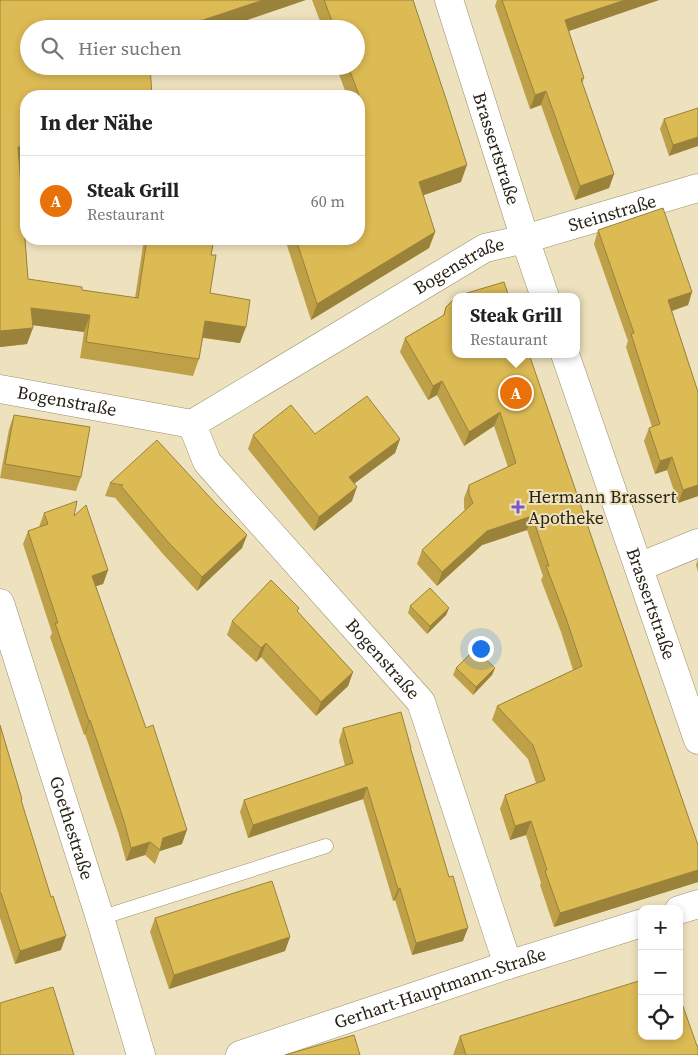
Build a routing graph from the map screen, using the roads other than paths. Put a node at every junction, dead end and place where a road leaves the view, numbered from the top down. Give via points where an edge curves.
1 (449, 0) edge
2 (698, 188) edge
3 (525, 239) junction
4 (544, 293) edge
5 (566, 358) edge
6 (0, 389) edge
7 (192, 424) junction
8 (698, 543) edge
9 (639, 567) junction
10 (0, 603) edge
11 (698, 740) edge
12 (326, 846) dead end
13 (698, 904) edge
14 (683, 909) edge
15 (100, 918) junction
16 (638, 923) edge
17 (508, 965) junction
18 (141, 1055) edge
19 (240, 1055) edge

1 - 3 street, Brassertstraße
2 - 3 street, Steinstraße
3 - 4 street, Brassertstraße
3 - 7 street, Bogenstraße via 485,248
5 - 9 street, Brassertstraße
6 - 7 street, Bogenstraße
7 - 17 street, Bogenstraße via 207,462 421,702
8 - 9 street
9 - 11 street, Brassertstraße
10 - 15 street, Goethestraße
12 - 15 lane
13 - 14 street
15 - 18 street, Goethestraße
16 - 17 street, Gerhart-Hauptmann-Straße
17 - 19 street, Gerhart-Hauptmann-Straße

